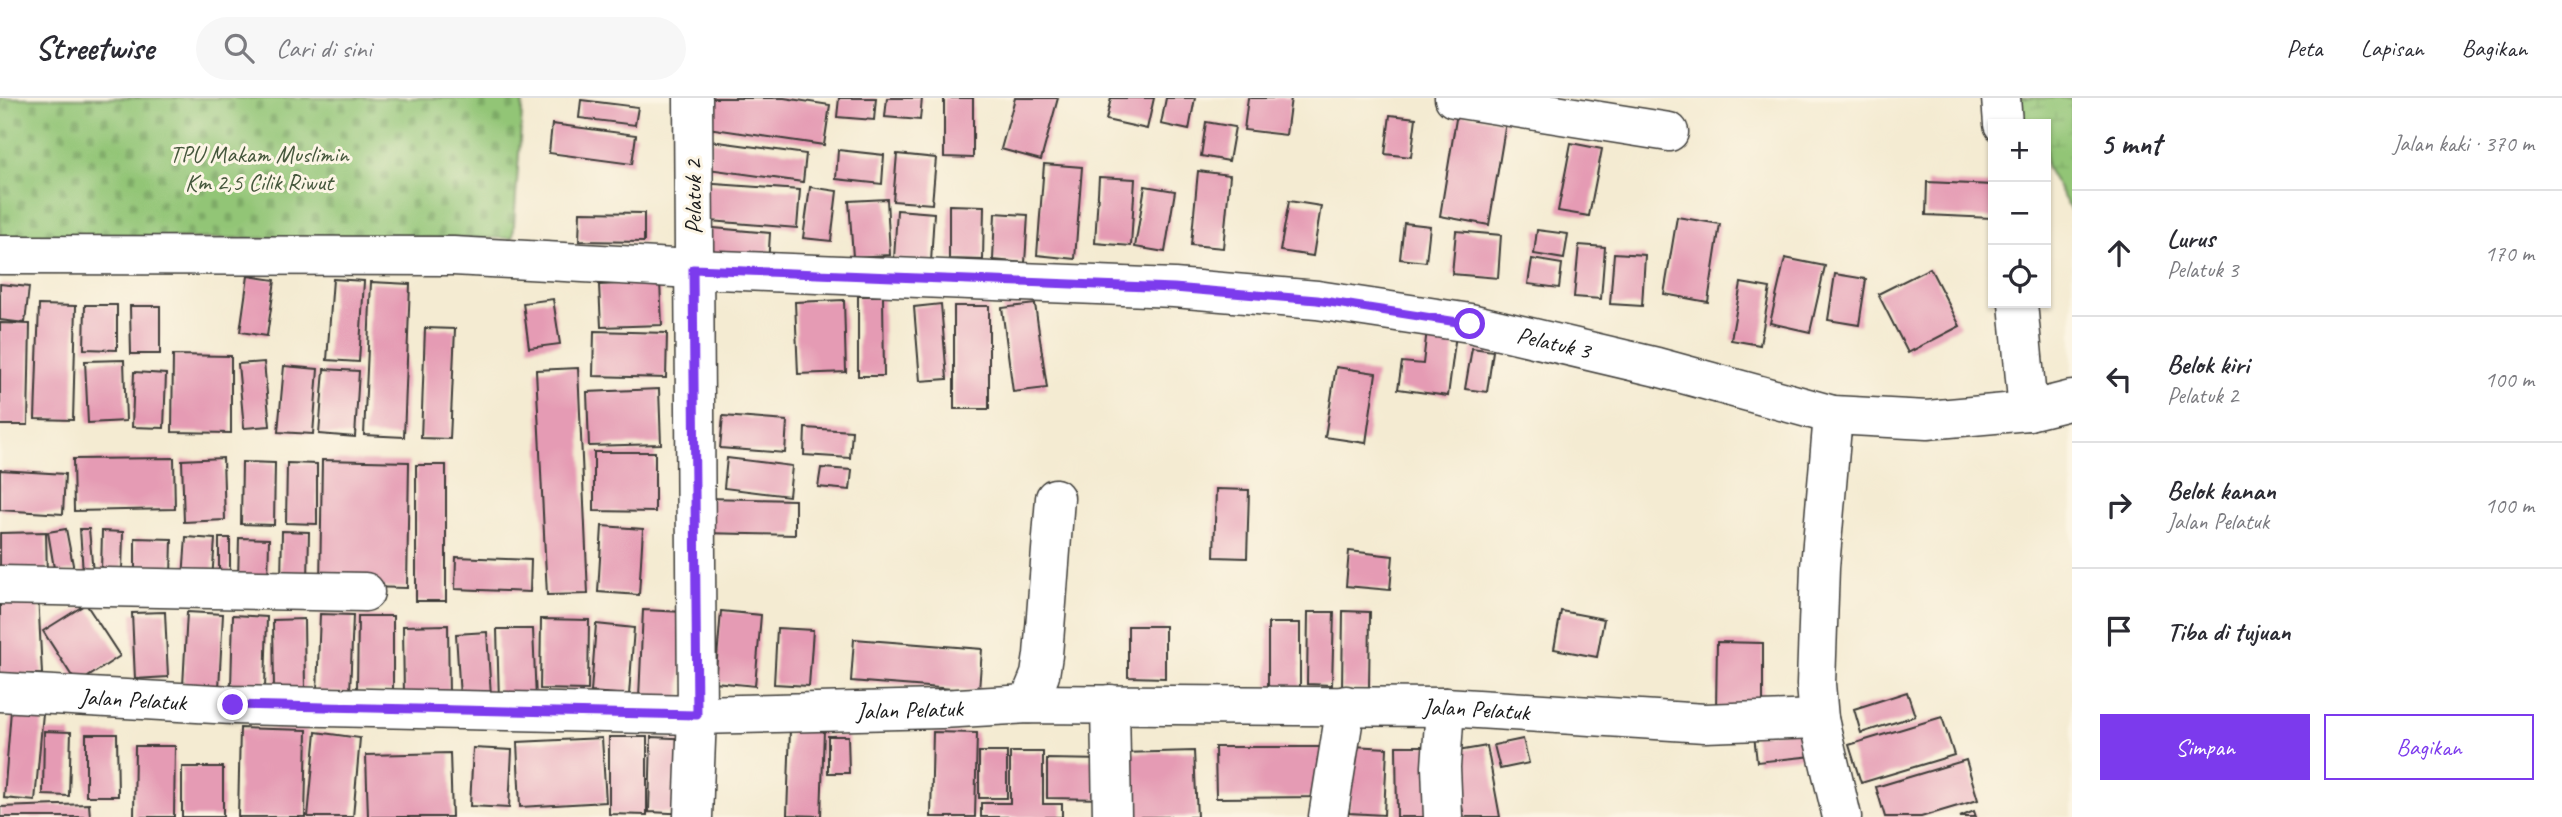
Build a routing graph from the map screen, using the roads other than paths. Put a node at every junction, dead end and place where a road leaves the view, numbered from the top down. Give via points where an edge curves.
1 (693, 98) edge
2 (1454, 98) edge
3 (2001, 98) edge
4 (2003, 119) edge
5 (1670, 132) dead end
6 (0, 255) edge
7 (693, 269) junction
8 (2018, 308) edge
9 (2072, 400) edge
10 (2028, 411) junction
11 (1833, 415) junction
12 (1055, 498) dead end
13 (0, 585) edge
14 (365, 592) dead end
15 (0, 692) edge
16 (1028, 704) junction
17 (1110, 704) junction
18 (1346, 705) junction
19 (1445, 707) junction
20 (697, 715) junction
21 (1819, 719) junction
22 (693, 817) edge
23 (1112, 817) edge
24 (1328, 817) edge
25 (1443, 817) edge
26 (1842, 817) edge

1 - 7 street, Pelatuk 2
2 - 5 street
3 - 4 street
6 - 7 street, Pelatuk 3 via 453,256
7 - 11 street, Pelatuk 3 via 1174,288 1317,300 1483,327 1657,367
7 - 20 street, Pelatuk 2
8 - 10 street
9 - 10 street, Pelatuk 3
10 - 11 street, Pelatuk 3 via 1927,421
11 - 21 street via 1820,567
12 - 16 street via 1043,655
13 - 14 street
15 - 20 street, Jalan Pelatuk via 233,705
16 - 17 street, Jalan Pelatuk
16 - 20 street, Jalan Pelatuk
17 - 18 street, Jalan Pelatuk
17 - 23 street
18 - 19 street, Jalan Pelatuk
18 - 24 street
19 - 21 street, Jalan Pelatuk via 1705,723
19 - 25 street
20 - 22 street, Pelatuk 2
21 - 26 street

